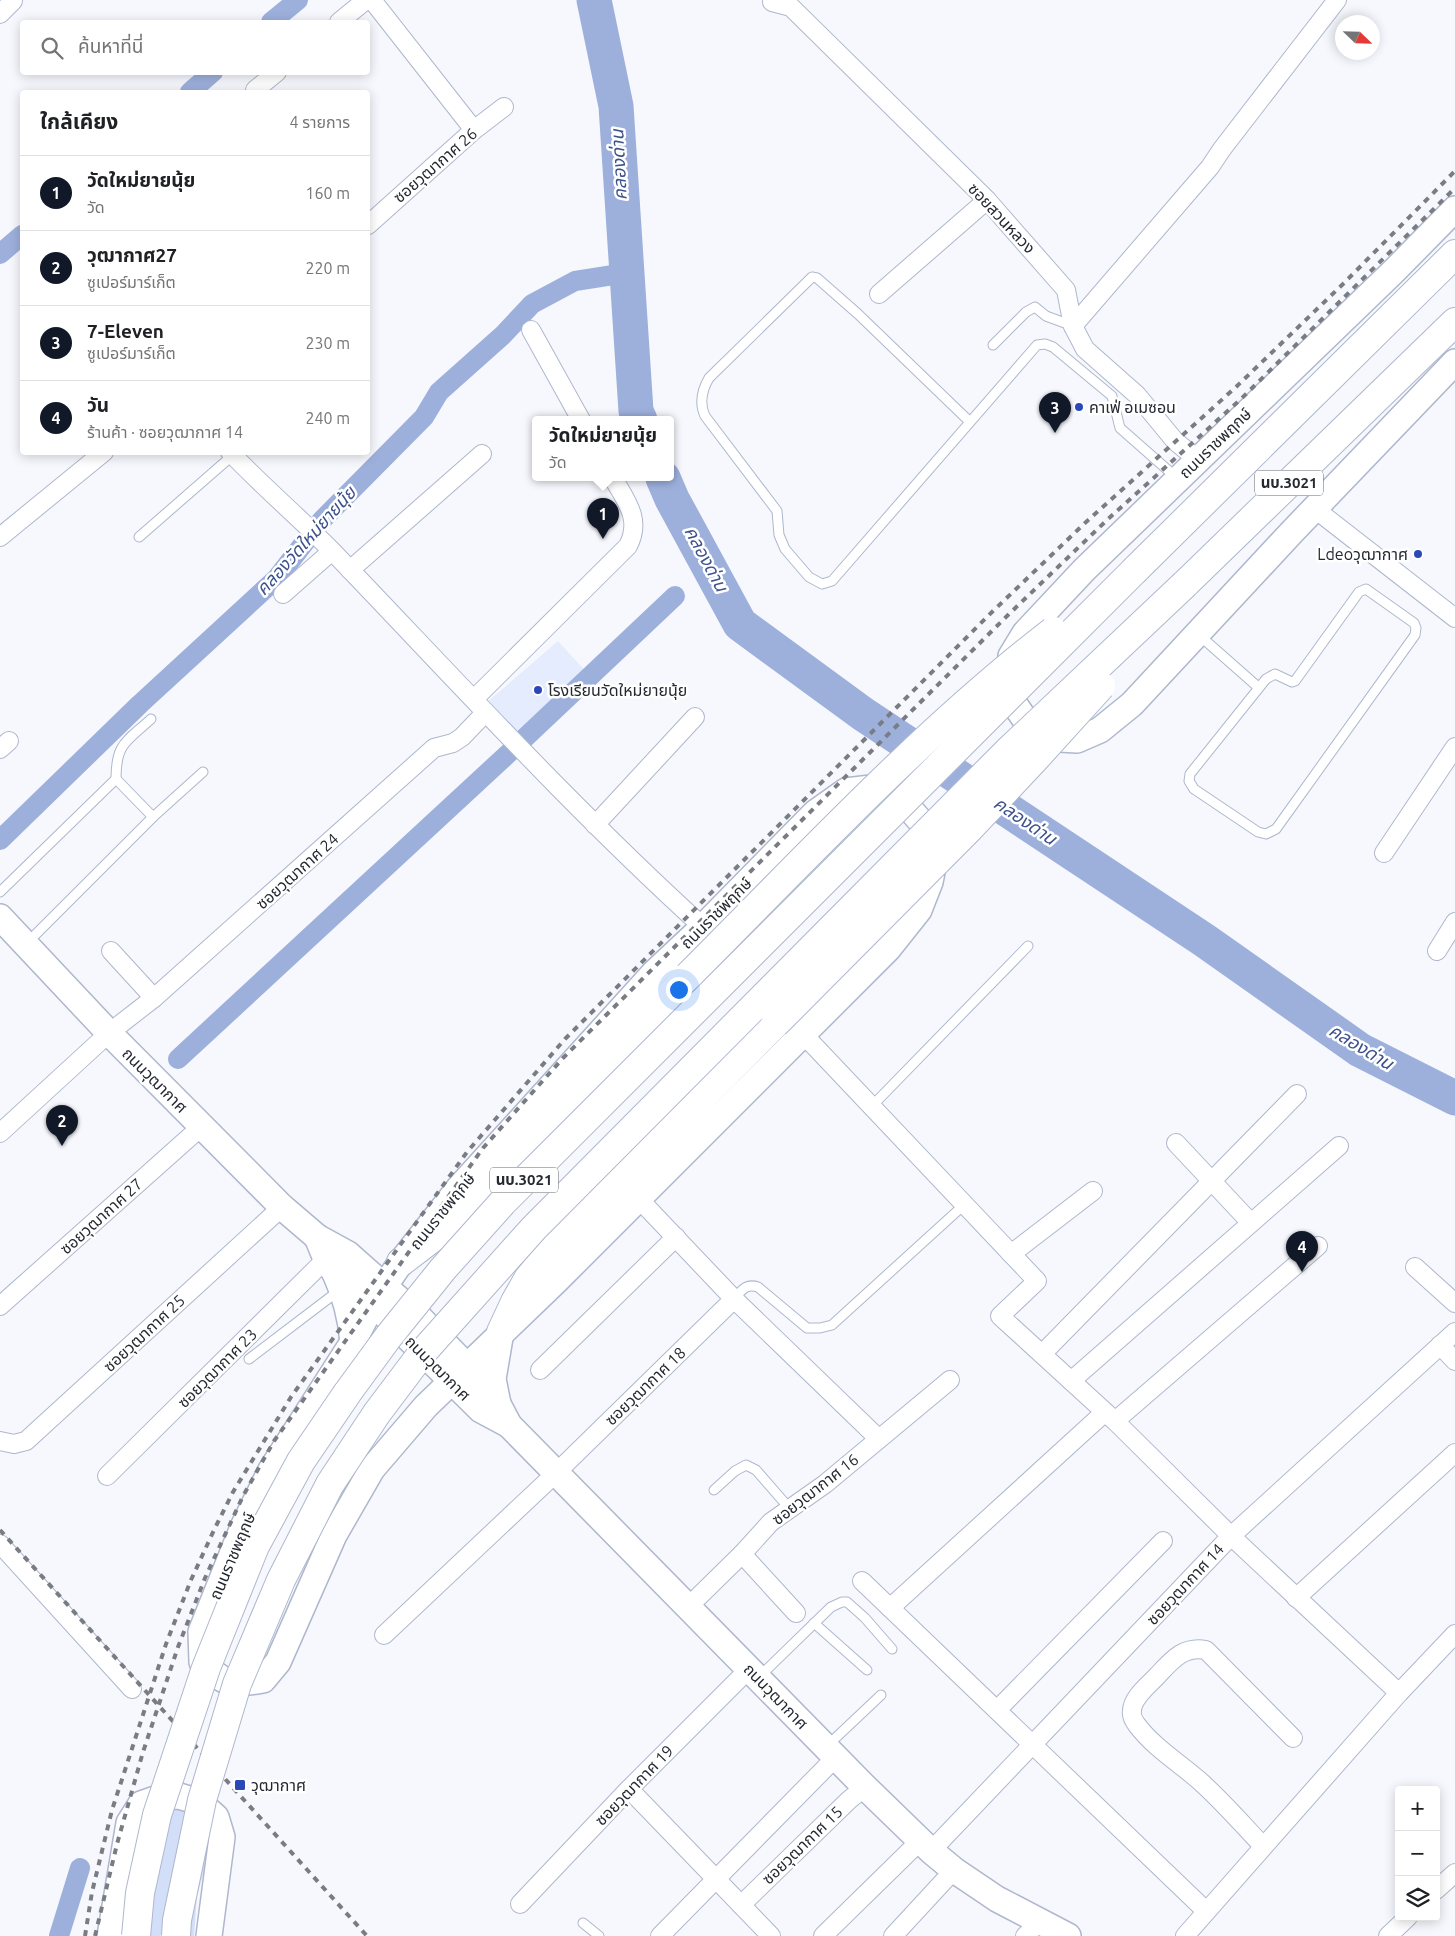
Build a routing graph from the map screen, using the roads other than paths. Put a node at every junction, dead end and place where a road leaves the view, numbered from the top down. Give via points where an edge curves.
1 (13, 0) edge
2 (366, 0) edge
3 (372, 0) edge
4 (1336, 0) edge
5 (772, 2) dead end
6 (0, 14) edge
7 (341, 20) edge
8 (273, 75) edge
9 (255, 90) dead end
10 (504, 108) dead end
11 (474, 130) junction
12 (987, 200) junction
13 (1455, 210) edge
14 (370, 223) edge
15 (1455, 254) edge
16 (879, 294) dead end
17 (1455, 322) edge
18 (1073, 326) junction
19 (531, 330) dead end
20 (992, 345) dead end
21 (1455, 362) edge
22 (579, 416) edge
23 (970, 422) junction
24 (482, 454) dead end
25 (100, 455) edge
26 (231, 455) edge
27 (233, 455) edge
28 (1198, 460) junction
29 (1178, 479) junction
30 (615, 481) edge
31 (1315, 509) junction
32 (0, 537) edge
33 (138, 537) dead end
34 (320, 539) junction
35 (1136, 569) junction
36 (350, 570) junction
37 (1185, 584) junction
38 (283, 594) dead end
39 (1453, 612) edge
40 (1197, 633) junction
41 (1258, 687) junction
42 (480, 706) junction
43 (694, 717) dead end
44 (151, 719) dead end
45 (1455, 747) edge
46 (203, 772) dead end
47 (116, 779) junction
48 (153, 817) junction
49 (595, 825) junction
50 (1384, 853) dead end
51 (0, 892) edge
52 (1455, 922) edge
53 (703, 927) junction
54 (9, 932) edge
55 (1028, 946) dead end
56 (111, 951) dead end
57 (1437, 951) dead end
58 (154, 998) junction
59 (109, 1033) junction
60 (803, 1034) junction
61 (1297, 1094) dead end
62 (872, 1106) junction
63 (201, 1127) junction
64 (0, 1133) edge
65 (1176, 1143) dead end
66 (1339, 1146) dead end
67 (1212, 1182) junction
68 (1093, 1191) dead end
69 (638, 1198) junction
70 (965, 1204) junction
71 (282, 1207) junction
72 (1251, 1223) junction
73 (676, 1237) junction
74 (1318, 1246) dead end
75 (1011, 1254) junction
76 (334, 1262) junction
77 (401, 1262) junction
78 (1416, 1267) dead end
79 (379, 1294) junction
80 (734, 1299) junction
81 (1455, 1303) edge
82 (0, 1306) edge
83 (501, 1332) junction
84 (1455, 1332) edge
85 (353, 1342) junction
86 (1450, 1353) edge
87 (1042, 1354) junction
88 (249, 1359) dead end
89 (540, 1370) dead end
90 (460, 1375) junction
91 (950, 1380) dead end
92 (1071, 1381) junction
93 (426, 1406) junction
94 (496, 1413) junction
95 (1110, 1416) junction
96 (880, 1439) junction
97 (0, 1441) edge
98 (1455, 1453) edge
99 (556, 1473) junction
100 (107, 1476) dead end
101 (714, 1490) dead end
102 (790, 1509) junction
103 (1231, 1536) junction
104 (1163, 1541) dead end
105 (0, 1544) edge
106 (742, 1554) junction
107 (862, 1581) dead end
108 (1296, 1598) junction
109 (688, 1607) junction
110 (890, 1608) junction
111 (796, 1613) dead end
112 (814, 1623) junction
113 (1455, 1634) edge
114 (384, 1635) dead end
115 (892, 1649) dead end
116 (867, 1670) dead end
117 (753, 1673) junction
118 (132, 1689) dead end
119 (1399, 1693) junction
120 (881, 1695) dead end
121 (997, 1710) junction
122 (1293, 1738) dead end
123 (1033, 1744) junction
124 (831, 1752) junction
125 (865, 1787) junction
126 (629, 1789) junction
127 (925, 1846) junction
128 (1263, 1846) junction
129 (954, 1870) junction
130 (1455, 1872) edge
131 (717, 1879) junction
132 (1440, 1886) edge
133 (520, 1904) dead end
134 (741, 1904) junction
135 (1206, 1911) junction
136 (1404, 1921) edge
137 (583, 1923) dead end
138 (1033, 1928) edge
139 (110, 1936) edge
140 (136, 1936) edge
141 (176, 1936) edge
142 (209, 1936) edge
143 (599, 1936) edge
144 (660, 1936) edge
145 (771, 1936) edge
146 (824, 1936) edge
147 (893, 1936) edge
148 (1068, 1936) edge
149 (1185, 1936) edge
150 (1388, 1936) edge

1 - 6 street
2 - 7 street
3 - 11 street
4 - 18 street via 1210,167
5 - 12 street, ซอยสวนหลวง via 791,7
8 - 9 street
10 - 11 street, ซอยวุฒากาศ 26
11 - 14 street, ซอยวุฒากาศ 26
12 - 16 street
12 - 18 street, ซอยสวนหลวง via 1066,290
13 - 28 main road, ถนนราชพฤกษ์ / นบ.3021
15 - 35 main road, ถนนราชพฤกษ์ / นบ.3021
17 - 37 main road, นบ.3021
18 - 20 lane via 1046,316 1035,307
18 - 28 street, ซอยสวนหลวง via 1085,349 1137,395 1175,441
19 - 22 street
21 - 31 main road, ถนนราชพฤกษ์ / นบ.3021
23 - 23 lane via 832,581 822,584 809,577 785,549 779,535 777,511 705,416 702,397 709,378 812,277 858,314
23 - 29 lane via 1034,348 1046,344 1112,396 1120,428
24 - 36 street
25 - 32 street
26 - 33 lane
27 - 34 street
28 - 29 main road, ถนนราชพฤกษ์ / นบ.3021
29 - 40 main road, ถนนราชพฤกษ์ / นบ.3021 via 1084,570 1025,633 1011,656 1008,684 1011,699 1024,718 1039,730 1060,739 1077,740 1100,730 1132,704
30 - 42 street, ซอยวุฒากาศ 24 via 634,515 628,546
31 - 39 street
31 - 40 main road, ถนนราชพฤกษ์ / นบ.3021
34 - 36 street
34 - 38 street
35 - 77 main road, bridge via 1029,649 891,773 688,976 451,1221
35 - 140 main road, ถนนราชพฤกษ์ / นบ.3021, bridge via 503,1202 388,1336 301,1461 255,1546 206,1668 156,1815 140,1893
36 - 42 street
37 - 83 main road, bridge via 1097,690 969,829 551,1251 528,1279
37 - 141 main road, นบ.3021, bridge via 1007,752 534,1228 423,1352 377,1413 330,1484 280,1580 237,1684 202,1800
40 - 41 lane
41 - 41 lane via 1192,771 1189,781 1200,793 1258,832 1266,834 1276,828 1414,637 1416,625 1369,591 1362,590 1296,681 1275,674
42 - 49 street
42 - 58 street, ซอยวุฒากาศ 24 via 462,737 434,748
43 - 49 street
44 - 47 lane via 118,752
45 - 50 street
46 - 48 lane
47 - 48 lane
47 - 51 lane
48 - 54 lane
49 - 53 street
52 - 57 street
53 - 60 main road, ถนนราชพฤกษ์ / นบ.3021 via 815,813 846,791 871,788 891,794 910,809 928,830 935,857 919,910 888,949
53 - 77 main road, ถนนราชพฤกษ์ / นบ.3021 via 655,972 516,1124 459,1188
54 - 59 main road, ถนนวุฒากาศ
55 - 62 lane
56 - 58 street
58 - 59 street, ซอยวุฒากาศ 24
59 - 63 main road, ถนนวุฒากาศ
59 - 64 street, ซอยวุฒากาศ 24
60 - 62 street
60 - 69 main road, ถนนราชพฤกษ์ / นบ.3021
61 - 67 street
62 - 70 street
63 - 71 main road, ถนนวุฒากาศ
63 - 82 street, ซอยวุฒากาศ 27
65 - 67 street
66 - 72 street
67 - 72 street
67 - 87 street
68 - 75 street
69 - 73 street
69 - 83 main road, ถนนราชพฤกษ์ / นบ.3021
70 - 75 street
70 - 80 lane via 832,1325 807,1328 758,1287 751,1285
71 - 76 main road, ถนนวุฒากาศ
71 - 97 street, ซอยวุฒากาศ 25 via 26,1441 14,1444
72 - 92 street
73 - 80 street
73 - 89 street
74 - 95 street
75 - 87 street via 1036,1281 1000,1316
76 - 77 main road
76 - 79 main road, ถนนวุฒากาศ
76 - 85 main road via 351,1322
76 - 88 lane
76 - 100 street, ซอยวุฒากาศ 23
77 - 79 main road, ถนนราชพฤกษ์
78 - 81 street
79 - 85 main road, ถนนราชพฤกษ์
79 - 90 main road, ถนนวุฒากาศ via 420,1317
80 - 96 street
80 - 99 street, ซอยวุฒากาศ 18
83 - 90 main road, ถนนราชพฤกษ์ / นบ.3021
83 - 94 main road via 493,1379
84 - 86 street, ซอยวุฒากาศ 14
85 - 93 main road, ถนนราชพฤกษ์ / นบ.3021 via 271,1470 208,1612 201,1632 202,1662 219,1678 236,1684 263,1680 278,1662 334,1535 372,1469
86 - 103 street, ซอยวุฒากาศ 14
87 - 92 street
90 - 93 main road, ถนนราชพฤกษ์ / นบ.3021
90 - 94 main road, ถนนวุฒากาศ
91 - 96 street, ซอยวุฒากาศ 16
92 - 95 street
93 - 94 main road via 442,1402
94 - 99 main road, ถนนวุฒากาศ
95 - 103 street
95 - 110 street
96 - 102 street, ซอยวุฒากาศ 16
98 - 108 street
99 - 109 main road, ถนนวุฒากาศ
99 - 114 street, ซอยวุฒากาศ 18
101 - 102 lane via 746,1465 756,1470
102 - 106 street, ซอยวุฒากาศ 16 via 771,1522
103 - 108 street
103 - 123 street, ซอยวุฒากาศ 14
104 - 121 street
105 - 118 street
106 - 109 street, ซอยวุฒากาศ 16
106 - 111 street
107 - 110 street
108 - 119 street
109 - 117 main road, ถนนวุฒากาศ
110 - 121 street
112 - 115 lane via 831,1607 847,1602
112 - 116 lane
112 - 117 lane
113 - 119 street
117 - 124 main road, ถนนวุฒากาศ
117 - 126 street, ซอยวุฒากาศ 19
119 - 128 street
120 - 124 lane
121 - 123 street
122 - 128 street via 1206,1650 1184,1651 1175,1657 1136,1699 1131,1709 1136,1724 1148,1737 1202,1784
123 - 127 street, ซอยวุฒากาศ 14
123 - 135 street
124 - 125 main road, ถนนวุฒากาศ
124 - 131 street
125 - 127 main road, ถนนวุฒากาศ
125 - 134 street, ซอยวุฒากาศ 15
126 - 131 street
126 - 133 street, ซอยวุฒากาศ 19
127 - 129 main road, ถนนวุฒากาศ
127 - 146 street, ซอยวุฒากาศ 14
128 - 135 street
129 - 138 main road, ถนนวุฒากาศ
129 - 147 street
130 - 132 street
131 - 134 street
131 - 144 street
134 - 145 street
135 - 149 street
136 - 150 street
137 - 143 lane
138 - 148 main road, ถนนวุฒากาศ
139 - 142 main road via 129,1823 141,1804 162,1797 179,1796 199,1802 216,1817 222,1837

